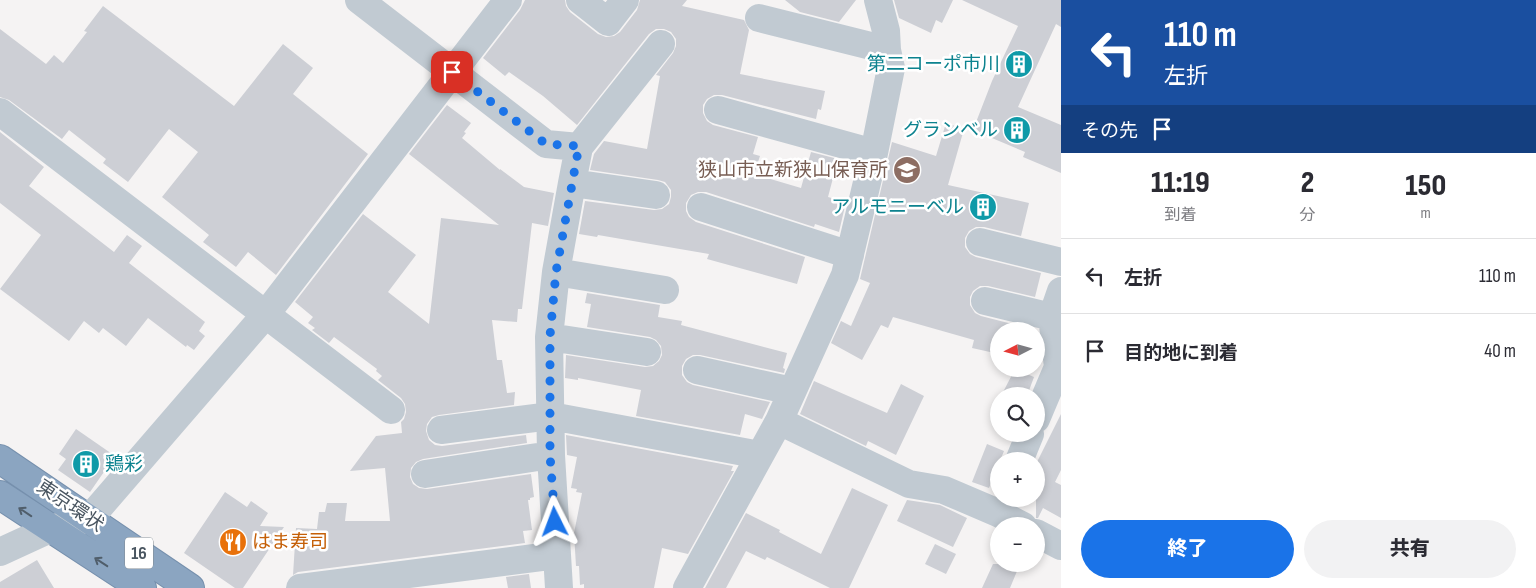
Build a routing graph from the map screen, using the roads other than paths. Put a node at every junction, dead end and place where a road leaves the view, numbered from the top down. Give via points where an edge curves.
1 (359, 0) edge
2 (508, 0) edge
3 (580, 0) edge
4 (625, 0) edge
5 (878, 0) edge
6 (759, 18) dead end
7 (661, 44) dead end
8 (887, 50) junction
9 (452, 72) junction
10 (718, 110) dead end
11 (0, 112) edge
12 (579, 146) junction
13 (874, 153) junction
14 (572, 183) junction
15 (656, 195) dead end
16 (701, 207) dead end
17 (980, 242) dead end
18 (850, 255) junction
19 (1061, 262) edge
20 (556, 272) junction
21 (665, 290) dead end
22 (1061, 291) edge
23 (985, 301) dead end
24 (266, 314) junction
25 (1052, 317) junction
26 (550, 336) junction
27 (647, 352) dead end
28 (1058, 354) edge
29 (697, 370) dead end
30 (792, 391) junction
31 (1045, 398) edge
32 (391, 410) dead end
33 (551, 416) junction
34 (779, 421) junction
35 (441, 430) dead end
36 (550, 455) junction
37 (760, 455) junction
38 (0, 459) edge
39 (425, 474) dead end
40 (0, 495) edge
41 (990, 503) edge
42 (1002, 507) edge
43 (1013, 517) edge
44 (89, 519) junction
45 (50, 529) junction
46 (1045, 538) edge
47 (1061, 546) edge
48 (0, 552) edge
49 (557, 555) junction
50 (142, 588) edge
51 (190, 588) edge
52 (300, 588) edge
53 (559, 588) edge
54 (687, 588) edge

1 - 9 street
2 - 9 street
3 - 4 street via 608,22
5 - 8 street
6 - 8 street
7 - 12 street
8 - 13 street via 891,68
9 - 12 street via 546,144
9 - 24 street
10 - 13 street
11 - 24 street
12 - 14 street
13 - 18 street
14 - 15 street
14 - 20 street
16 - 18 street
17 - 19 street
18 - 30 street via 845,275
20 - 21 street
20 - 26 street
22 - 25 street
23 - 25 street
24 - 32 street
24 - 44 street
25 - 28 street
26 - 27 street
26 - 33 street
28 - 31 street via 1058,367
29 - 30 street
30 - 34 street
33 - 35 street
33 - 36 street
33 - 37 street
34 - 37 street
34 - 41 street via 909,484
36 - 39 street
36 - 49 street
37 - 54 street
38 - 44 highway, 東京環状 / 16
45 -> 40 highway, 東京環状 / 16
42 - 43 street
44 - 45 street
44 - 51 highway, 東京環状 / 16
45 - 48 street
50 -> 45 highway, 東京環状 / 16
46 - 47 street
49 - 52 street
49 - 53 street

